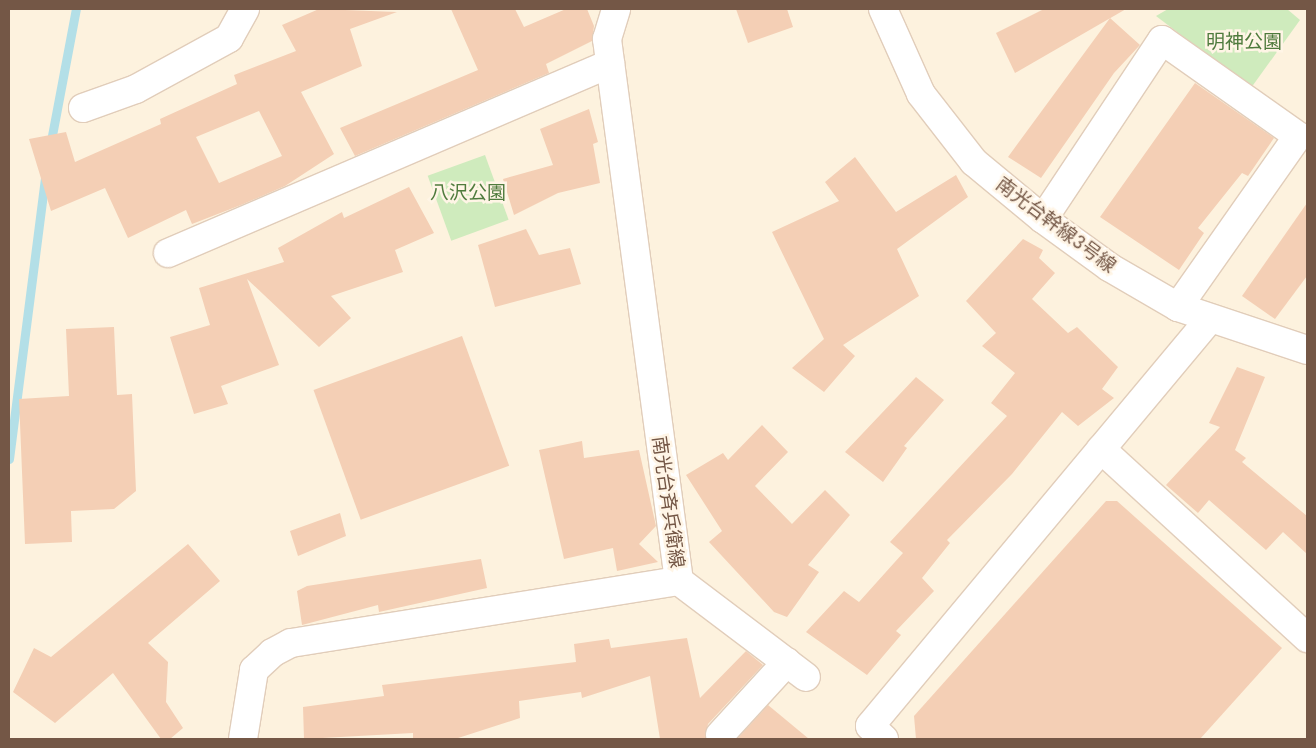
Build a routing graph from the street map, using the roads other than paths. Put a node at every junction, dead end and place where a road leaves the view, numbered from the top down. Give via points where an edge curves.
1 (245, 9) edge
2 (616, 9) edge
3 (891, 11) edge
4 (610, 64) junction
5 (84, 108) dead end
6 (1043, 219) junction
7 (168, 253) dead end
8 (1178, 307) junction
9 (1208, 321) junction
10 (1307, 350) edge
11 (1101, 449) junction
12 (679, 580) junction
13 (1307, 638) edge
14 (720, 735) dead end
15 (243, 739) edge
16 (884, 739) edge

1 - 5 street via 229,38 136,89
2 - 4 street, 南光台斉兵衛線 via 607,39
3 - 6 street, 南光台幹線３号線 via 927,101 974,162
4 - 7 street
4 - 12 street, 南光台斉兵衛線
6 - 8 street, 南光台幹線３号線 via 1109,267
6 - 8 street via 1162,40 1298,136
8 - 9 street, 南光台幹線３号線
9 - 10 street, 南光台幹線３号線
9 - 11 street
11 - 13 street
11 - 16 street via 870,726
12 - 14 street via 796,669
12 - 15 street, 南光台斉兵衛線 via 291,643 272,653 254,670

